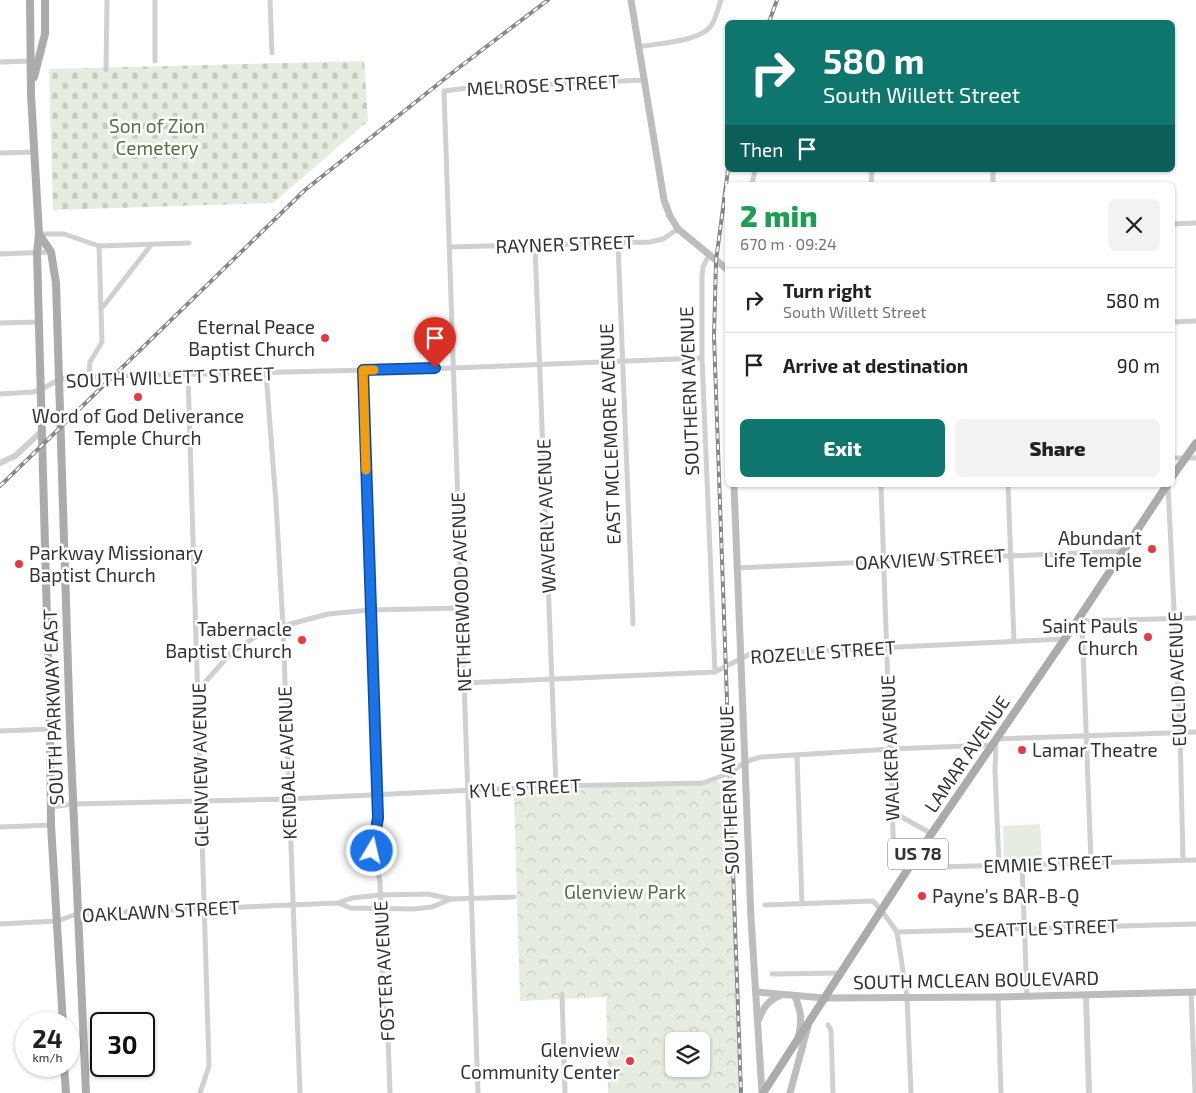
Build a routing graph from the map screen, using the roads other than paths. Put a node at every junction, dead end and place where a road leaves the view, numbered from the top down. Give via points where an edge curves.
1 (30, 0) edge
2 (45, 0) edge
3 (107, 0) edge
4 (155, 0) edge
5 (270, 0) edge
6 (631, 0) edge
7 (721, 0) edge
8 (639, 47) junction
9 (272, 52) dead end
10 (34, 61) junction
11 (155, 61) dead end
12 (0, 62) edge
13 (106, 70) dead end
14 (643, 80) junction
15 (444, 91) joint
16 (34, 152) junction
17 (0, 153) edge
18 (1196, 223) edge
19 (1175, 224) edge
20 (678, 228) junction
21 (39, 234) junction
22 (189, 243) dead end
23 (618, 243) junction
24 (151, 245) junction
25 (99, 246) junction
26 (535, 246) junction
27 (449, 247) junction
28 (51, 252) junction
29 (36, 253) junction
30 (0, 254) edge
31 (709, 255) junction
32 (725, 268) edge
33 (102, 308) junction
34 (1196, 321) edge
35 (38, 322) junction
36 (1175, 322) edge
37 (0, 323) edge
38 (702, 358) junction
39 (623, 362) junction
40 (540, 364) junction
41 (453, 368) junction
42 (363, 370) junction
43 (266, 373) junction
44 (188, 375) junction
45 (89, 377) junction
46 (60, 379) junction
47 (40, 390) junction
48 (0, 394) edge
49 (42, 431) junction
50 (1196, 444) edge
51 (1175, 458) edge
52 (1186, 458) junction
53 (1196, 458) edge
54 (0, 463) edge
55 (1175, 473) edge
56 (734, 487) edge
57 (881, 487) edge
58 (1008, 487) edge
59 (1167, 487) edge
60 (1168, 487) edge
61 (1123, 551) junction
62 (1011, 555) junction
63 (883, 561) junction
64 (736, 568) junction
65 (461, 608) junction
66 (370, 610) junction
67 (1196, 618) edge
68 (1174, 619) junction
69 (1080, 621) junction
70 (633, 624) dead end
71 (283, 626) junction
72 (1065, 639) junction
73 (1014, 641) junction
74 (887, 647) junction
75 (740, 659) junction
76 (715, 672) junction
77 (552, 679) junction
78 (464, 682) junction
79 (198, 690) junction
80 (50, 730) junction
81 (0, 732) edge
82 (1196, 732) edge
83 (1180, 733) junction
84 (1086, 736) junction
85 (994, 742) junction
86 (891, 749) junction
87 (797, 756) junction
88 (744, 762) junction
89 (556, 786) junction
90 (467, 791) junction
91 (377, 794) junction
92 (288, 799) junction
93 (201, 802) junction
94 (73, 804) junction
95 (892, 806) junction
96 (51, 807) junction
97 (51, 825) junction
98 (0, 827) edge
99 (932, 834) junction
100 (917, 855) junction
101 (1183, 860) junction
102 (1196, 860) edge
103 (894, 861) dead end
104 (1091, 862) junction
105 (1022, 865) junction
106 (999, 866) junction
107 (380, 895) junction
108 (514, 897) dead end
109 (472, 898) junction
110 (451, 899) junction
111 (338, 903) junction
112 (802, 904) junction
113 (765, 905) dead end
114 (293, 906) junction
115 (380, 908) junction
116 (204, 909) junction
117 (882, 911) junction
118 (77, 914) junction
119 (57, 921) junction
120 (0, 924) edge
121 (1196, 924) edge
122 (1026, 929) junction
123 (896, 932) junction
124 (841, 973) junction
125 (772, 974) dead end
126 (756, 992) junction
127 (1194, 992) edge
128 (562, 994) dead end
129 (782, 994) junction
130 (1086, 995) junction
131 (795, 996) junction
132 (1027, 996) junction
133 (907, 997) junction
134 (998, 997) junction
135 (824, 998) junction
136 (62, 1012) edge
137 (758, 1021) junction
138 (828, 1025) dead end
139 (808, 1026) junction
140 (797, 1042) junction
141 (65, 1077) edge
142 (66, 1093) edge
143 (86, 1093) edge
144 (200, 1093) edge
145 (300, 1093) edge
146 (390, 1093) edge
147 (478, 1093) edge
148 (565, 1093) edge
149 (762, 1093) edge
150 (790, 1093) edge
151 (833, 1093) edge
152 (911, 1093) edge
153 (1001, 1093) edge
154 (1088, 1093) edge
155 (1195, 1093) edge

1 - 10 main road, SOUTH PARKWAY EAST
2 - 10 main road, SOUTH PARKWAY EAST via 45,28
3 - 13 street
4 - 11 street
5 - 9 street
6 - 8 main road
7 - 8 street via 712,25 704,34
8 - 14 main road
10 - 12 street
10 - 16 main road, SOUTH PARKWAY EAST via 31,95
14 - 15 street, MELROSE STREET
14 - 20 main road via 664,200
15 - 27 street, NETHERWOOD AVENUE
16 - 17 street
16 - 21 main road, SOUTH PARKWAY EAST
18 - 19 street
20 - 23 street, RAYNER STREET via 663,239
20 - 31 main road
21 - 25 street via 64,234
21 - 28 main road, SOUTH PARKWAY EAST
21 - 29 main road, SOUTH PARKWAY EAST
22 - 24 street
23 - 26 street, RAYNER STREET
23 - 39 street, EAST MCLEMORE AVENUE
24 - 25 street
24 - 33 street
25 - 33 street
26 - 27 street, RAYNER STREET
26 - 40 street, WAVERLY AVENUE
27 - 41 street, NETHERWOOD AVENUE
28 - 29 street
28 - 46 main road, SOUTH PARKWAY EAST via 56,277
29 - 30 street
29 - 35 main road, SOUTH PARKWAY EAST
31 - 32 main road
31 - 38 street, SOUTHERN AVENUE via 702,276
33 - 45 street via 102,342 90,362
34 - 36 street
35 - 37 street
35 - 47 main road, SOUTH PARKWAY EAST
38 - 39 street, SOUTH WILLETT STREET
38 - 76 street, SOUTHERN AVENUE
39 - 40 street, SOUTH WILLETT STREET
39 - 70 street, EAST MCLEMORE AVENUE
40 - 41 street, SOUTH WILLETT STREET
40 - 77 street, WAVERLY AVENUE
41 - 42 street, SOUTH WILLETT STREET
41 - 65 street, NETHERWOOD AVENUE
42 - 43 street, SOUTH WILLETT STREET
42 - 66 street, FOSTER AVENUE
43 - 44 street, SOUTH WILLETT STREET
43 - 71 street, KENDALE AVENUE
44 - 45 street, SOUTH WILLETT STREET
44 - 79 street, GLENVIEW AVENUE
45 - 46 street, SOUTH WILLETT STREET
46 - 47 street, SOUTH WILLETT STREET
46 - 94 main road, SOUTH PARKWAY EAST
47 - 48 street, SOUTH WILLETT STREET
47 - 49 main road, SOUTH PARKWAY EAST
49 - 54 street via 15,456
49 - 80 main road, SOUTH PARKWAY EAST
50 - 52 main road
51 - 52 street
52 - 53 street
52 - 55 main road
56 - 64 main road, SOUTHERN AVENUE
57 - 63 street, WALKER AVENUE
58 - 62 street
59 - 61 main road, LAMAR AVENUE / US 78
60 - 68 street, EUCLID AVENUE
61 - 62 street, OAKVIEW STREET
61 - 69 main road, LAMAR AVENUE / US 78
62 - 63 street, OAKVIEW STREET
62 - 73 street
63 - 64 street, OAKVIEW STREET
63 - 74 street, WALKER AVENUE
64 - 75 main road, SOUTHERN AVENUE
65 - 66 street
65 - 78 street, NETHERWOOD AVENUE
66 - 71 street via 328,614
66 - 91 street, FOSTER AVENUE
67 - 68 street
68 - 69 street
68 - 83 street, EUCLID AVENUE
69 - 72 main road, LAMAR AVENUE / US 78
69 - 84 street
71 - 79 street via 258,635 231,653
71 - 92 street, KENDALE AVENUE
72 - 73 street, ROZELLE STREET
72 - 85 main road, LAMAR AVENUE / US 78
73 - 74 street, ROZELLE STREET
74 - 75 street, ROZELLE STREET via 750,654
74 - 86 street, WALKER AVENUE
75 - 76 street, ROZELLE STREET
75 - 88 main road, SOUTHERN AVENUE
76 - 77 street, ROZELLE STREET
77 - 78 street, ROZELLE STREET
77 - 89 street, WAVERLY AVENUE
78 - 90 street, NETHERWOOD AVENUE
79 - 93 street, GLENVIEW AVENUE
80 - 81 street
80 - 96 main road, SOUTH PARKWAY EAST
82 - 83 street, KYLE STREET
83 - 84 street, KYLE STREET
83 - 101 street, EUCLID AVENUE
84 - 85 street, KYLE STREET
84 - 104 street
85 - 86 street, KYLE STREET
85 - 99 main road, LAMAR AVENUE / US 78
85 - 106 street
86 - 87 street, KYLE STREET
86 - 95 street, WALKER AVENUE
87 - 88 street, KYLE STREET via 761,757
87 - 112 street
88 - 89 street, KYLE STREET via 730,773 703,783
88 - 126 main road, SOUTHERN AVENUE
89 - 90 street, KYLE STREET
90 - 91 street, KYLE STREET
90 - 109 street, NETHERWOOD AVENUE
91 - 92 street, KYLE STREET
91 - 107 street, FOSTER AVENUE via 378,818 372,851 380,881
92 - 93 street, KYLE STREET
92 - 114 street, KENDALE AVENUE
93 - 94 street, KYLE STREET
93 - 116 street, GLENVIEW AVENUE
94 - 96 street, KYLE STREET
94 - 118 main road, SOUTH PARKWAY EAST
95 - 99 street via 900,816
95 - 103 street, WALKER AVENUE
96 - 97 main road, SOUTH PARKWAY EAST
97 - 98 street
97 - 119 main road, SOUTH PARKWAY EAST
99 - 100 main road, LAMAR AVENUE / US 78
100 - 106 street, EMMIE STREET via 939,867
100 - 117 main road, LAMAR AVENUE / US 78
101 - 102 street
101 - 104 street, EMMIE STREET
104 - 105 street, EMMIE STREET
105 - 106 street, EMMIE STREET
105 - 122 street
107 - 110 street via 428,894
107 - 111 street
107 - 115 street, FOSTER AVENUE
108 - 109 street
109 - 110 street
109 - 147 street, NETHERWOOD AVENUE
110 - 115 street via 432,907
111 - 114 street, OAKLAWN STREET
111 - 115 street via 351,908
112 - 113 street
112 - 117 street via 872,901
114 - 116 street, OAKLAWN STREET
114 - 145 street, KENDALE AVENUE
115 - 146 street, FOSTER AVENUE
116 - 118 street, OAKLAWN STREET
116 - 144 street, GLENVIEW AVENUE via 208,1066
117 - 123 street
117 - 124 main road, LAMAR AVENUE / US 78
118 - 119 street, OAKLAWN STREET
118 - 143 main road, SOUTH PARKWAY EAST
119 - 120 street, OAKLAWN STREET
119 - 136 main road, SOUTH PARKWAY EAST
121 - 122 street, SEATTLE STREET
122 - 123 street, SEATTLE STREET
122 - 132 street
123 - 133 street
124 - 125 street, SOUTH MCLEAN BOULEVARD
124 - 135 main road, LAMAR AVENUE / US 78
126 - 129 main road, SOUTH MCLEAN BOULEVARD
126 - 137 main road, SOUTHERN AVENUE
127 - 130 main road, SOUTH MCLEAN BOULEVARD
127 - 155 street
128 - 148 street
129 - 131 main road, SOUTH MCLEAN BOULEVARD
129 - 137 main road via 764,1007
130 - 132 main road, SOUTH MCLEAN BOULEVARD
130 - 154 street
131 - 135 main road, SOUTH MCLEAN BOULEVARD
131 - 140 main road via 802,1019
132 - 134 main road, SOUTH MCLEAN BOULEVARD
133 - 134 main road, SOUTH MCLEAN BOULEVARD
133 - 135 main road, SOUTH MCLEAN BOULEVARD
133 - 152 street
134 - 153 street
135 - 139 main road, LAMAR AVENUE / US 78
137 - 149 main road, SOUTHERN AVENUE
138 - 151 street via 831,1030
139 - 140 main road, LAMAR AVENUE / US 78
139 - 150 main road
140 - 149 main road, LAMAR AVENUE / US 78
141 - 142 main road

